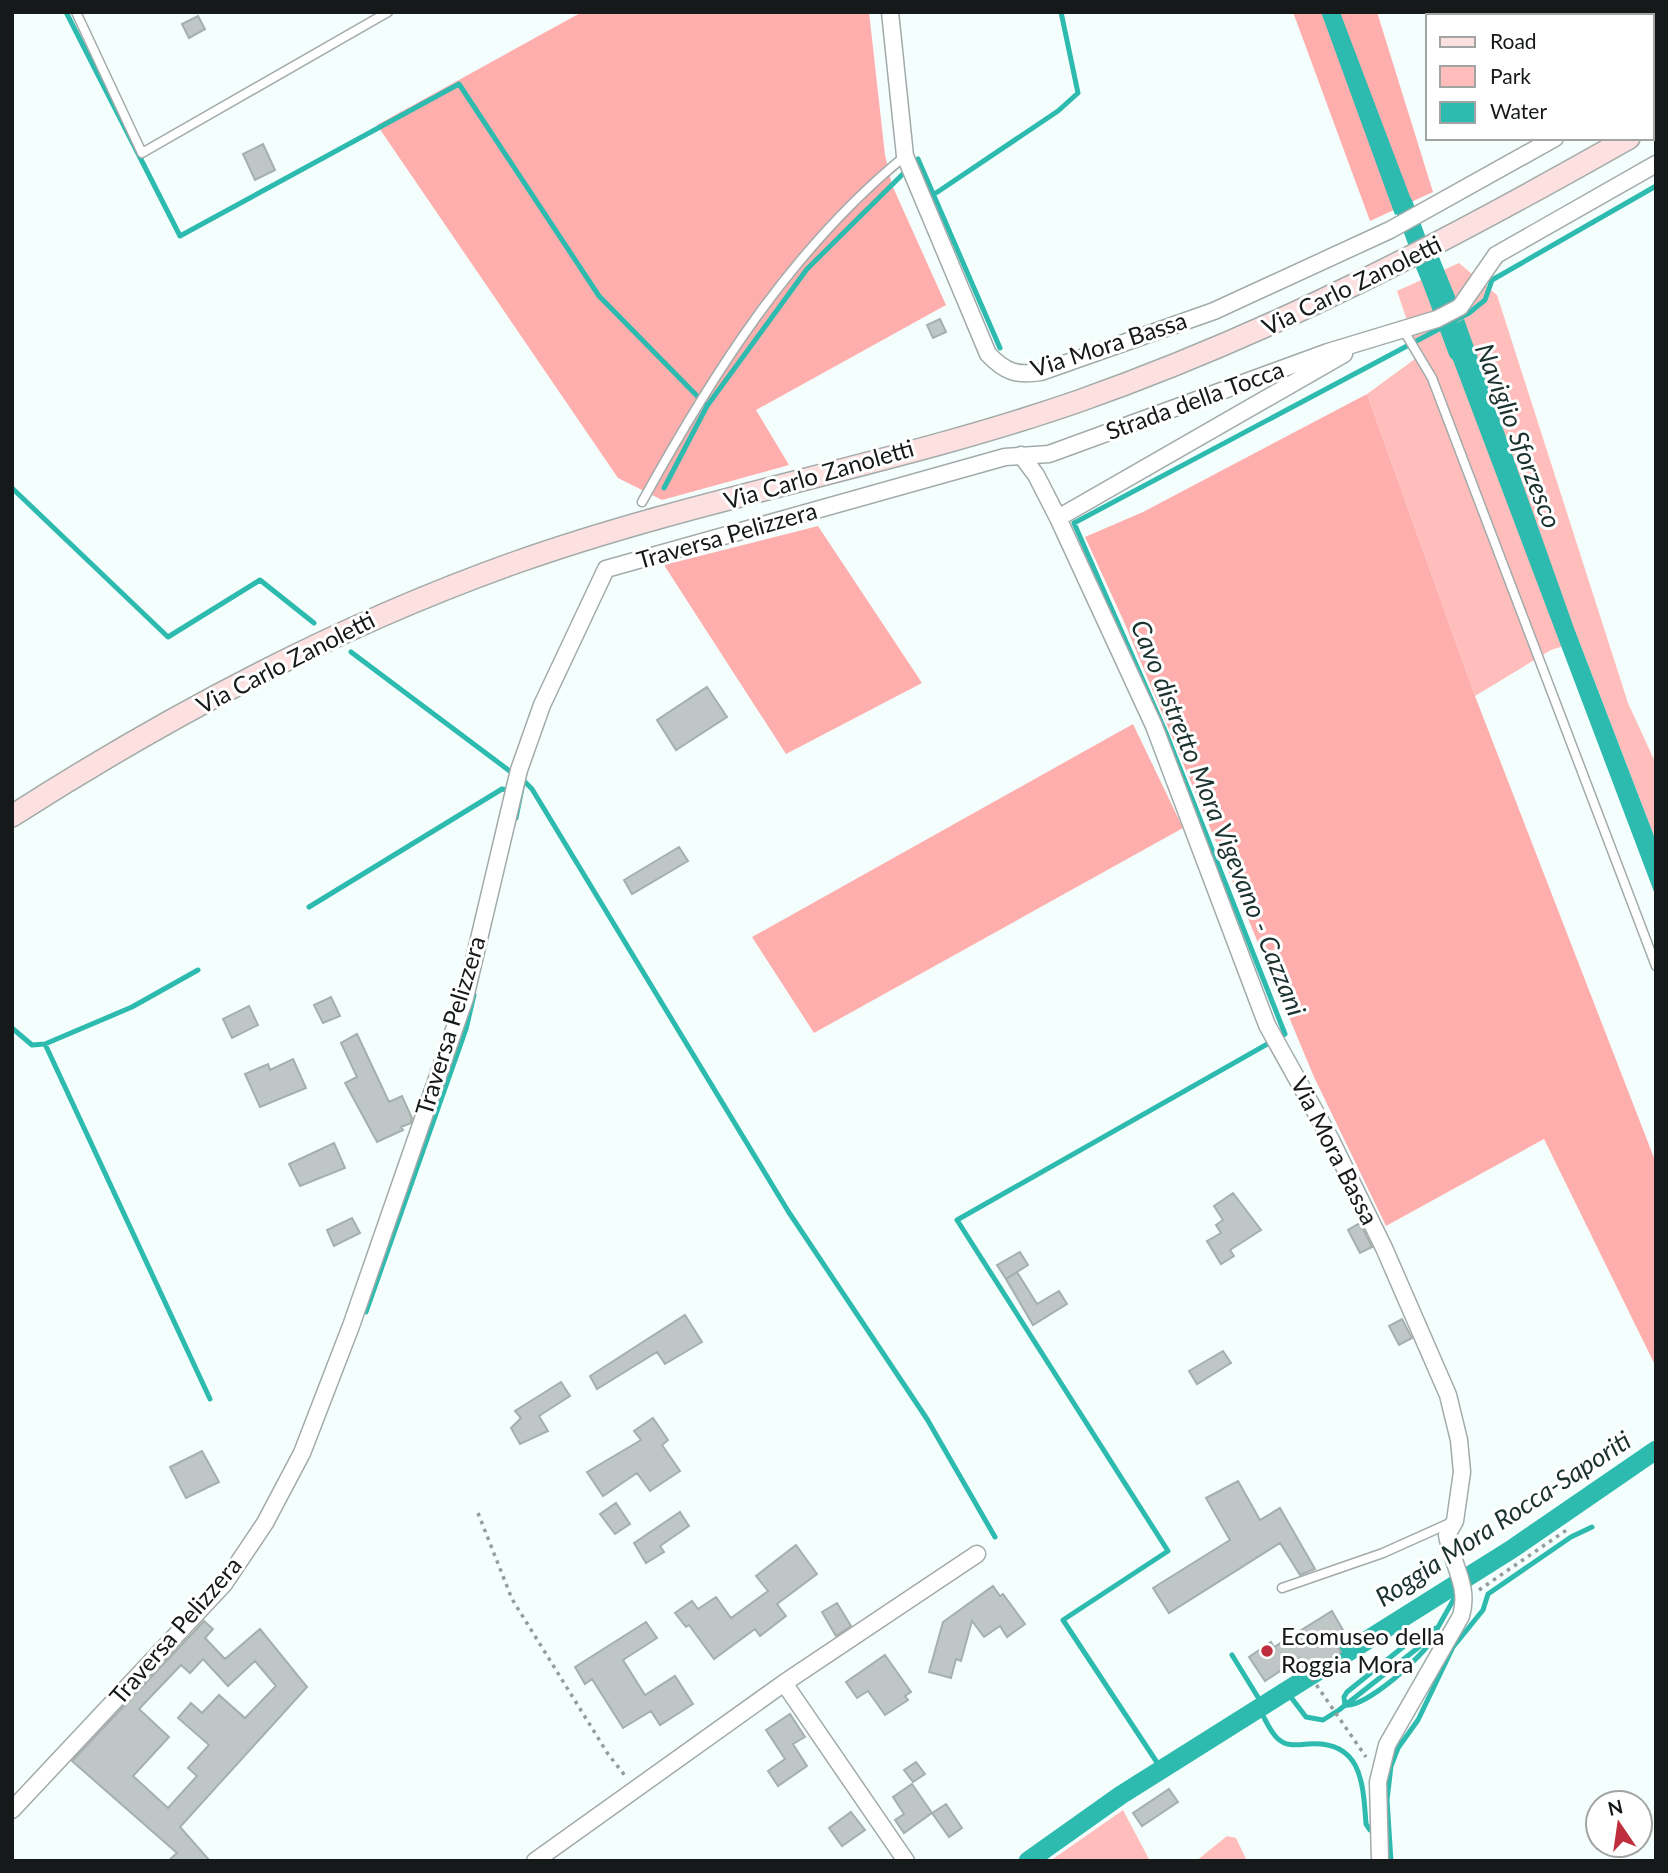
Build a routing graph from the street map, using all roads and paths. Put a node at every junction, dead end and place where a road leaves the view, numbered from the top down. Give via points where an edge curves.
1 (76, 12) edge
2 (388, 12) edge
3 (890, 12) edge
4 (1551, 140) edge
5 (1625, 140) edge
6 (908, 163) junction
7 (1656, 164) edge
8 (1406, 334) junction
9 (1368, 341) junction
10 (1021, 455) junction
11 (642, 502) dead end
12 (1058, 518) junction
13 (12, 816) edge
14 (1656, 966) edge
15 (478, 1513) dead end
16 (1455, 1521) junction
17 (1568, 1529) dead end
18 (977, 1554) dead end
19 (1282, 1588) dead end
20 (1466, 1594) junction
21 (1302, 1664) dead end
22 (784, 1683) junction
23 (1379, 1776) junction
24 (639, 1787) junction
25 (12, 1810) edge
26 (535, 1861) edge
27 (906, 1861) edge
28 (1380, 1861) edge

1 - 2 lane via 142,153
3 - 6 street, Via Mora Bassa
4 - 6 street, Via Mora Bassa via 1390,230 1214,311 1041,372 1017,374 1001,368 988,354
5 - 13 main road, Via Carlo Zanoletti via 1446,240 1236,342 1076,402 534,557 425,596 209,701
6 - 11 lane via 863,191 765,304 696,406
7 - 8 street, Strada della Tocca via 1496,255 1460,307
8 - 9 street, Strada della Tocca
8 - 14 lane via 1432,378
9 - 10 street, Strada della Tocca via 1049,454
9 - 12 street, Strada della Tocca
10 - 12 street, Via Mora Bassa
10 - 25 street, Traversa Pelizzera via 606,569 542,705 519,770 465,999 302,1453 265,1523 224,1584
12 - 16 street, Via Mora Bassa via 1154,726 1275,1040 1384,1248 1448,1395 1462,1472
15 - 24 path via 512,1599 620,1773
16 - 19 lane via 1383,1553
16 - 20 street, Via Mora Bassa via 1447,1535 1451,1559
17 - 20 path
18 - 22 street
20 - 23 street via 1461,1616 1387,1745
21 - 23 path
22 - 24 street
22 - 27 street
23 - 28 street
24 - 26 street

